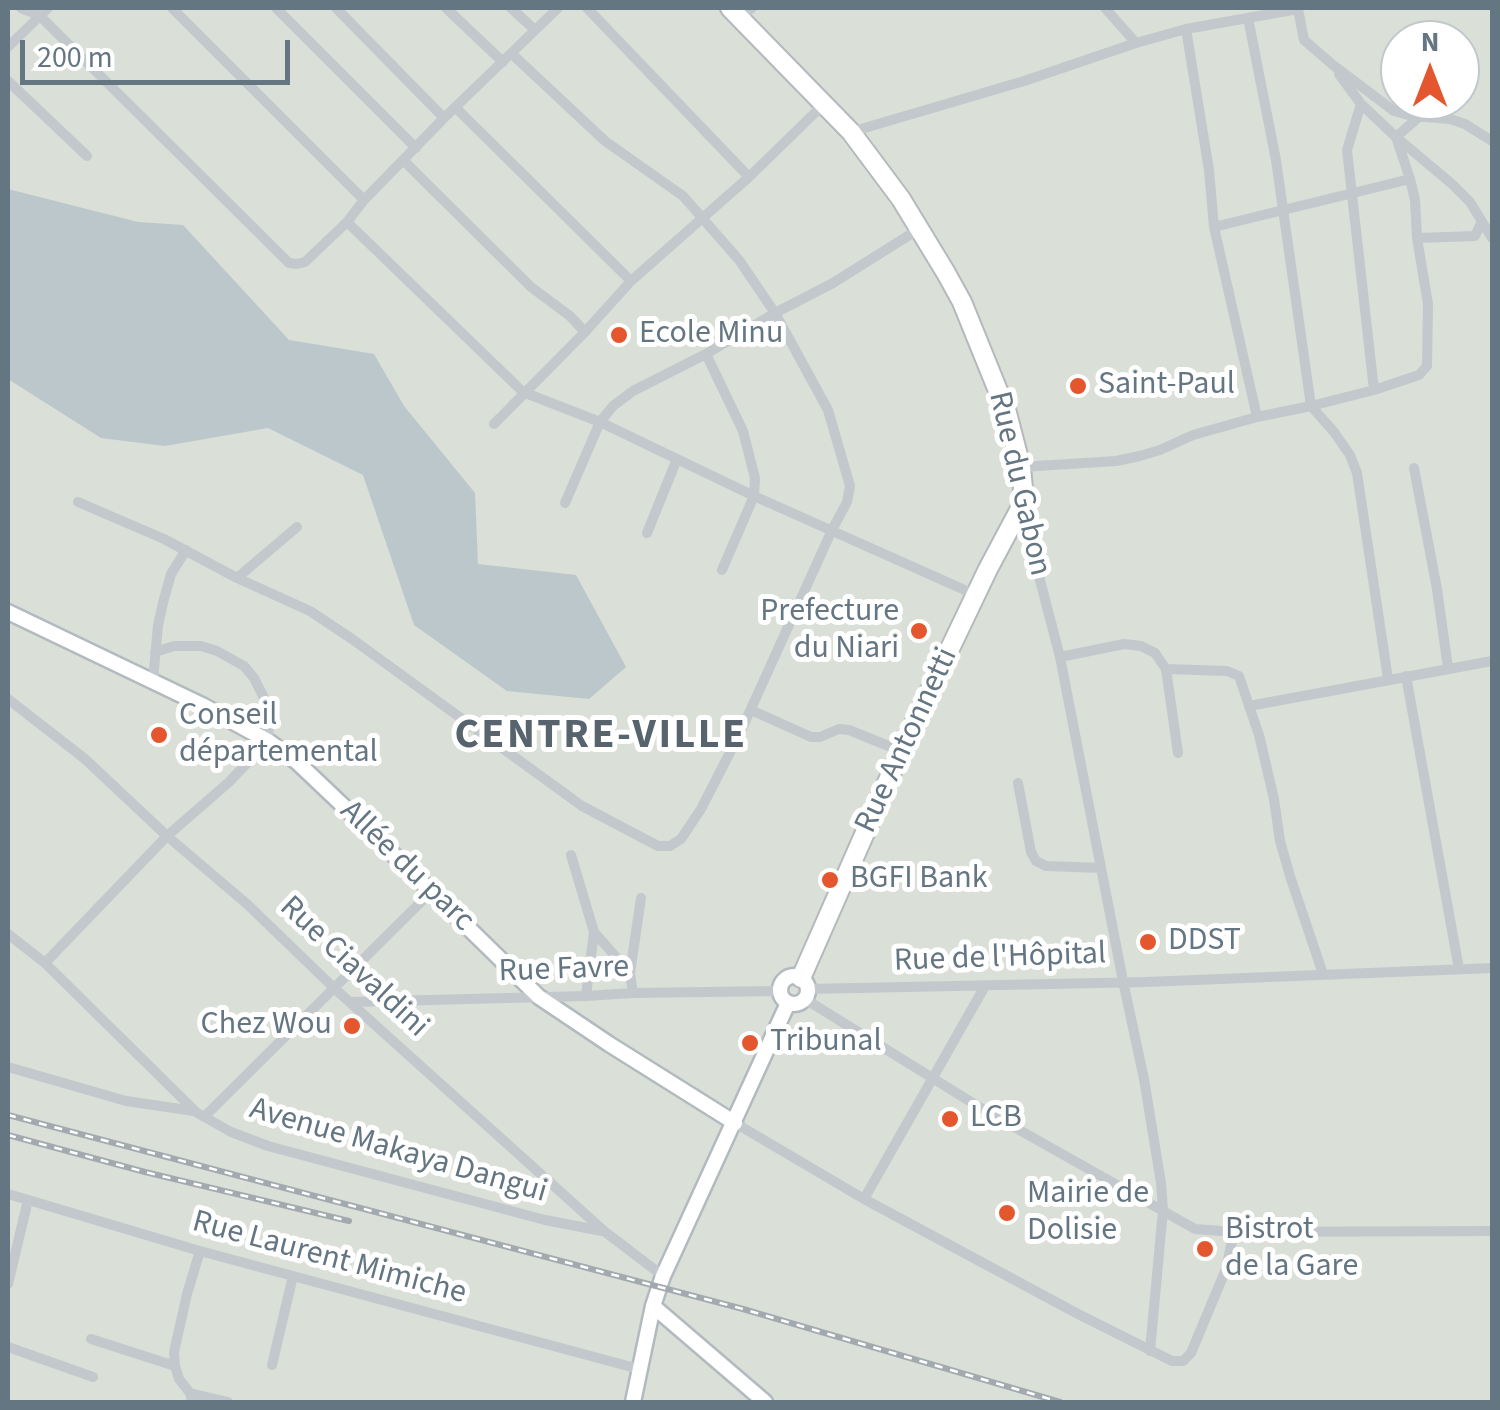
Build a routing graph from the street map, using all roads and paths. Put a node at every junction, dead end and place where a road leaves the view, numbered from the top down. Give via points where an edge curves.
1 (21, 8) edge
2 (172, 8) edge
3 (276, 8) edge
4 (336, 8) edge
5 (446, 8) edge
6 (511, 8) edge
7 (558, 8) edge
8 (586, 8) edge
9 (1104, 8) edge
10 (1300, 8) edge
11 (44, 11) edge
12 (741, 11) edge
13 (1248, 18) junction
14 (535, 30) junction
15 (1186, 30) junction
16 (1136, 43) junction
17 (8, 47) edge
18 (507, 58) junction
19 (1333, 65) junction
20 (8, 81) edge
21 (1380, 100) edge
22 (824, 104) junction
23 (1361, 104) junction
24 (455, 107) junction
25 (444, 118) junction
26 (1415, 120) edge
27 (1453, 120) edge
28 (851, 132) junction
29 (1396, 137) junction
30 (1492, 141) edge
31 (416, 148) junction
32 (87, 156) dead end
33 (404, 161) junction
34 (749, 178) junction
35 (1410, 179) junction
36 (1351, 193) junction
37 (364, 200) junction
38 (1282, 209) junction
39 (702, 216) junction
40 (347, 222) junction
41 (1482, 223) junction
42 (1214, 227) junction
43 (919, 229) junction
44 (1417, 238) junction
45 (1492, 238) edge
46 (631, 281) junction
47 (775, 313) junction
48 (585, 332) junction
49 (706, 354) junction
50 (1374, 390) junction
51 (524, 392) junction
52 (1311, 406) junction
53 (1256, 416) junction
54 (600, 422) junction
55 (494, 424) dead end
56 (677, 459) junction
57 (1021, 467) junction
58 (1414, 468) dead end
59 (754, 496) junction
60 (78, 502) dead end
61 (565, 503) dead end
62 (1021, 507) junction
63 (297, 527) dead end
64 (832, 530) junction
65 (647, 533) dead end
66 (186, 550) junction
67 (722, 570) dead end
68 (237, 578) junction
69 (976, 595) junction
70 (8, 612) edge
71 (155, 652) junction
72 (1060, 657) junction
73 (1492, 660) edge
74 (1448, 668) junction
75 (1166, 669) junction
76 (1406, 676) junction
77 (1388, 679) junction
78 (153, 680) junction
79 (8, 699) edge
80 (1248, 706) junction
81 (751, 710) junction
82 (268, 741) junction
83 (901, 751) junction
84 (1178, 753) dead end
85 (1018, 783) dead end
86 (167, 836) junction
87 (571, 855) dead end
88 (1100, 868) junction
89 (432, 891) junction
90 (641, 898) dead end
91 (594, 932) junction
92 (8, 934) edge
93 (45, 963) junction
94 (1492, 968) edge
95 (1459, 969) junction
96 (630, 973) junction
97 (1323, 974) junction
98 (1122, 981) junction
99 (985, 986) junction
100 (334, 988) junction
101 (805, 988) junction
102 (634, 993) junction
103 (586, 996) junction
104 (539, 997) junction
105 (783, 997) junction
106 (352, 1002) junction
107 (8, 1067) edge
108 (932, 1078) junction
109 (199, 1114) junction
110 (735, 1123) junction
111 (8, 1194) edge
112 (864, 1199) junction
113 (28, 1200) junction
114 (1163, 1210) junction
115 (604, 1231) junction
116 (1234, 1232) junction
117 (1492, 1232) edge
118 (200, 1251) junction
119 (293, 1276) junction
120 (663, 1276) junction
121 (8, 1282) edge
122 (653, 1306) junction
123 (92, 1339) dead end
124 (8, 1347) edge
125 (1150, 1350) junction
126 (272, 1365) dead end
127 (174, 1366) junction
128 (638, 1369) junction
129 (93, 1377) dead end
130 (191, 1398) edge
131 (228, 1402) edge
132 (634, 1402) edge
133 (764, 1402) edge

1 - 11 street
2 - 37 street
3 - 31 street
4 - 25 street
5 - 18 street
6 - 14 street
7 - 14 street
8 - 34 street
9 - 16 street
10 - 13 street
10 - 19 street via 1304,40
11 - 17 street
11 - 40 street via 289,263 305,262
12 - 22 highway, Rue du Gabon
13 - 15 street
13 - 38 street
14 - 18 street
15 - 16 street
15 - 42 street
16 - 28 street
18 - 24 street
18 - 39 street
19 - 21 street
19 - 23 street
20 - 32 street
22 - 28 highway, Rue du Gabon
22 - 34 street
23 - 29 street
23 - 36 street via 1347,150
24 - 25 street
24 - 46 street
25 - 31 street
26 - 29 street
27 - 30 street
28 - 43 highway, Rue du Gabon
29 - 35 street
29 - 41 street via 1452,184
31 - 33 street
33 - 37 street
33 - 48 street
34 - 39 street
35 - 36 street
35 - 44 street
36 - 38 street
36 - 50 street
37 - 40 street
38 - 42 street
38 - 52 street
39 - 46 street
39 - 47 street
40 - 51 street
41 - 44 street via 1475,236
41 - 45 street
42 - 53 street
43 - 47 street
43 - 57 highway, Rue du Gabon via 962,302
44 - 50 street via 1428,304 1427,366 1405,382
46 - 48 street
47 - 49 street
47 - 64 street via 828,410 840,447 850,486
48 - 51 street
49 - 54 street via 633,391
49 - 59 street via 743,431
50 - 52 street
51 - 54 street
51 - 55 street
52 - 53 street
52 - 77 street via 1357,472
53 - 57 street via 1140,456
54 - 56 street
54 - 61 street
56 - 59 street
56 - 65 street
57 - 62 highway, Rue du Gabon
58 - 74 street
59 - 64 street
59 - 67 street
60 - 66 street
62 - 69 highway, Rue Antonnetti
62 - 72 street, Rue du Gabon
63 - 68 street
64 - 69 street
64 - 81 street
66 - 68 street
66 - 71 street via 171,574
68 - 81 street via 310,611 582,806 658,846 681,839
69 - 83 highway, Rue Antonnetti
70 - 78 street, Allée du parc
71 - 78 street
71 - 82 street via 201,646 244,666 265,700
72 - 75 street via 1124,644 1155,653
72 - 88 street, Rue du Gabon
73 - 74 street
74 - 76 street
75 - 80 street via 1234,672
75 - 84 street
76 - 77 street
76 - 95 street
77 - 80 street
78 - 82 street, Allée du parc
79 - 86 street, Rue Ciavaldini
80 - 97 street via 1290,876
81 - 83 street via 811,737 848,730
82 - 86 street
82 - 89 street, Allée du parc
83 - 101 highway, Rue Antonnetti
85 - 88 street via 1036,862
86 - 93 street
86 - 100 street, Rue Ciavaldini
87 - 91 street
88 - 98 street, Rue du Gabon
89 - 100 street
89 - 104 street, Allée du parc
90 - 96 street
91 - 96 street
91 - 103 street
92 - 93 street
93 - 109 street
94 - 95 street, Rue de l'Hôpital
95 - 97 street, Rue de l'Hôpital
96 - 102 street
97 - 98 street, Rue de l'Hôpital
98 - 99 street, Rue de l'Hôpital
98 - 114 street, Rue du Gabon
99 - 101 street, Rue de l'Hôpital
99 - 108 street
100 - 106 street, Rue Ciavaldini
100 - 109 street
101 - 105 street via 798,1004
101 - 105 street via 795,976 783,980
101 - 108 street
102 - 103 street, Rue Favre
102 - 105 street, Rue Favre
103 - 104 street, Rue Favre
104 - 106 street, Rue Favre
104 - 110 street, Allée du parc
105 - 110 street
106 - 115 street, Rue Ciavaldini
107 - 109 street, Avenue Makaya Dangui via 126,1102
108 - 112 street
108 - 114 street
109 - 115 street, Avenue Makaya Dangui via 268,1146
110 - 112 street
110 - 120 street
111 - 113 street, Rue Laurent Mimiche
112 - 125 street
113 - 118 street, Rue Laurent Mimiche
113 - 121 street
114 - 116 street via 1195,1229
114 - 125 street, Rue du Gabon
115 - 120 street, Rue Ciavaldini
116 - 117 street
116 - 125 street via 1191,1353 1172,1361
118 - 119 street, Rue Laurent Mimiche
118 - 127 street
119 - 126 street
119 - 128 street, Rue Laurent Mimiche
120 - 122 street
122 - 128 street
122 - 133 street
123 - 127 street
124 - 129 street
127 - 130 street
128 - 132 street
130 - 131 street

